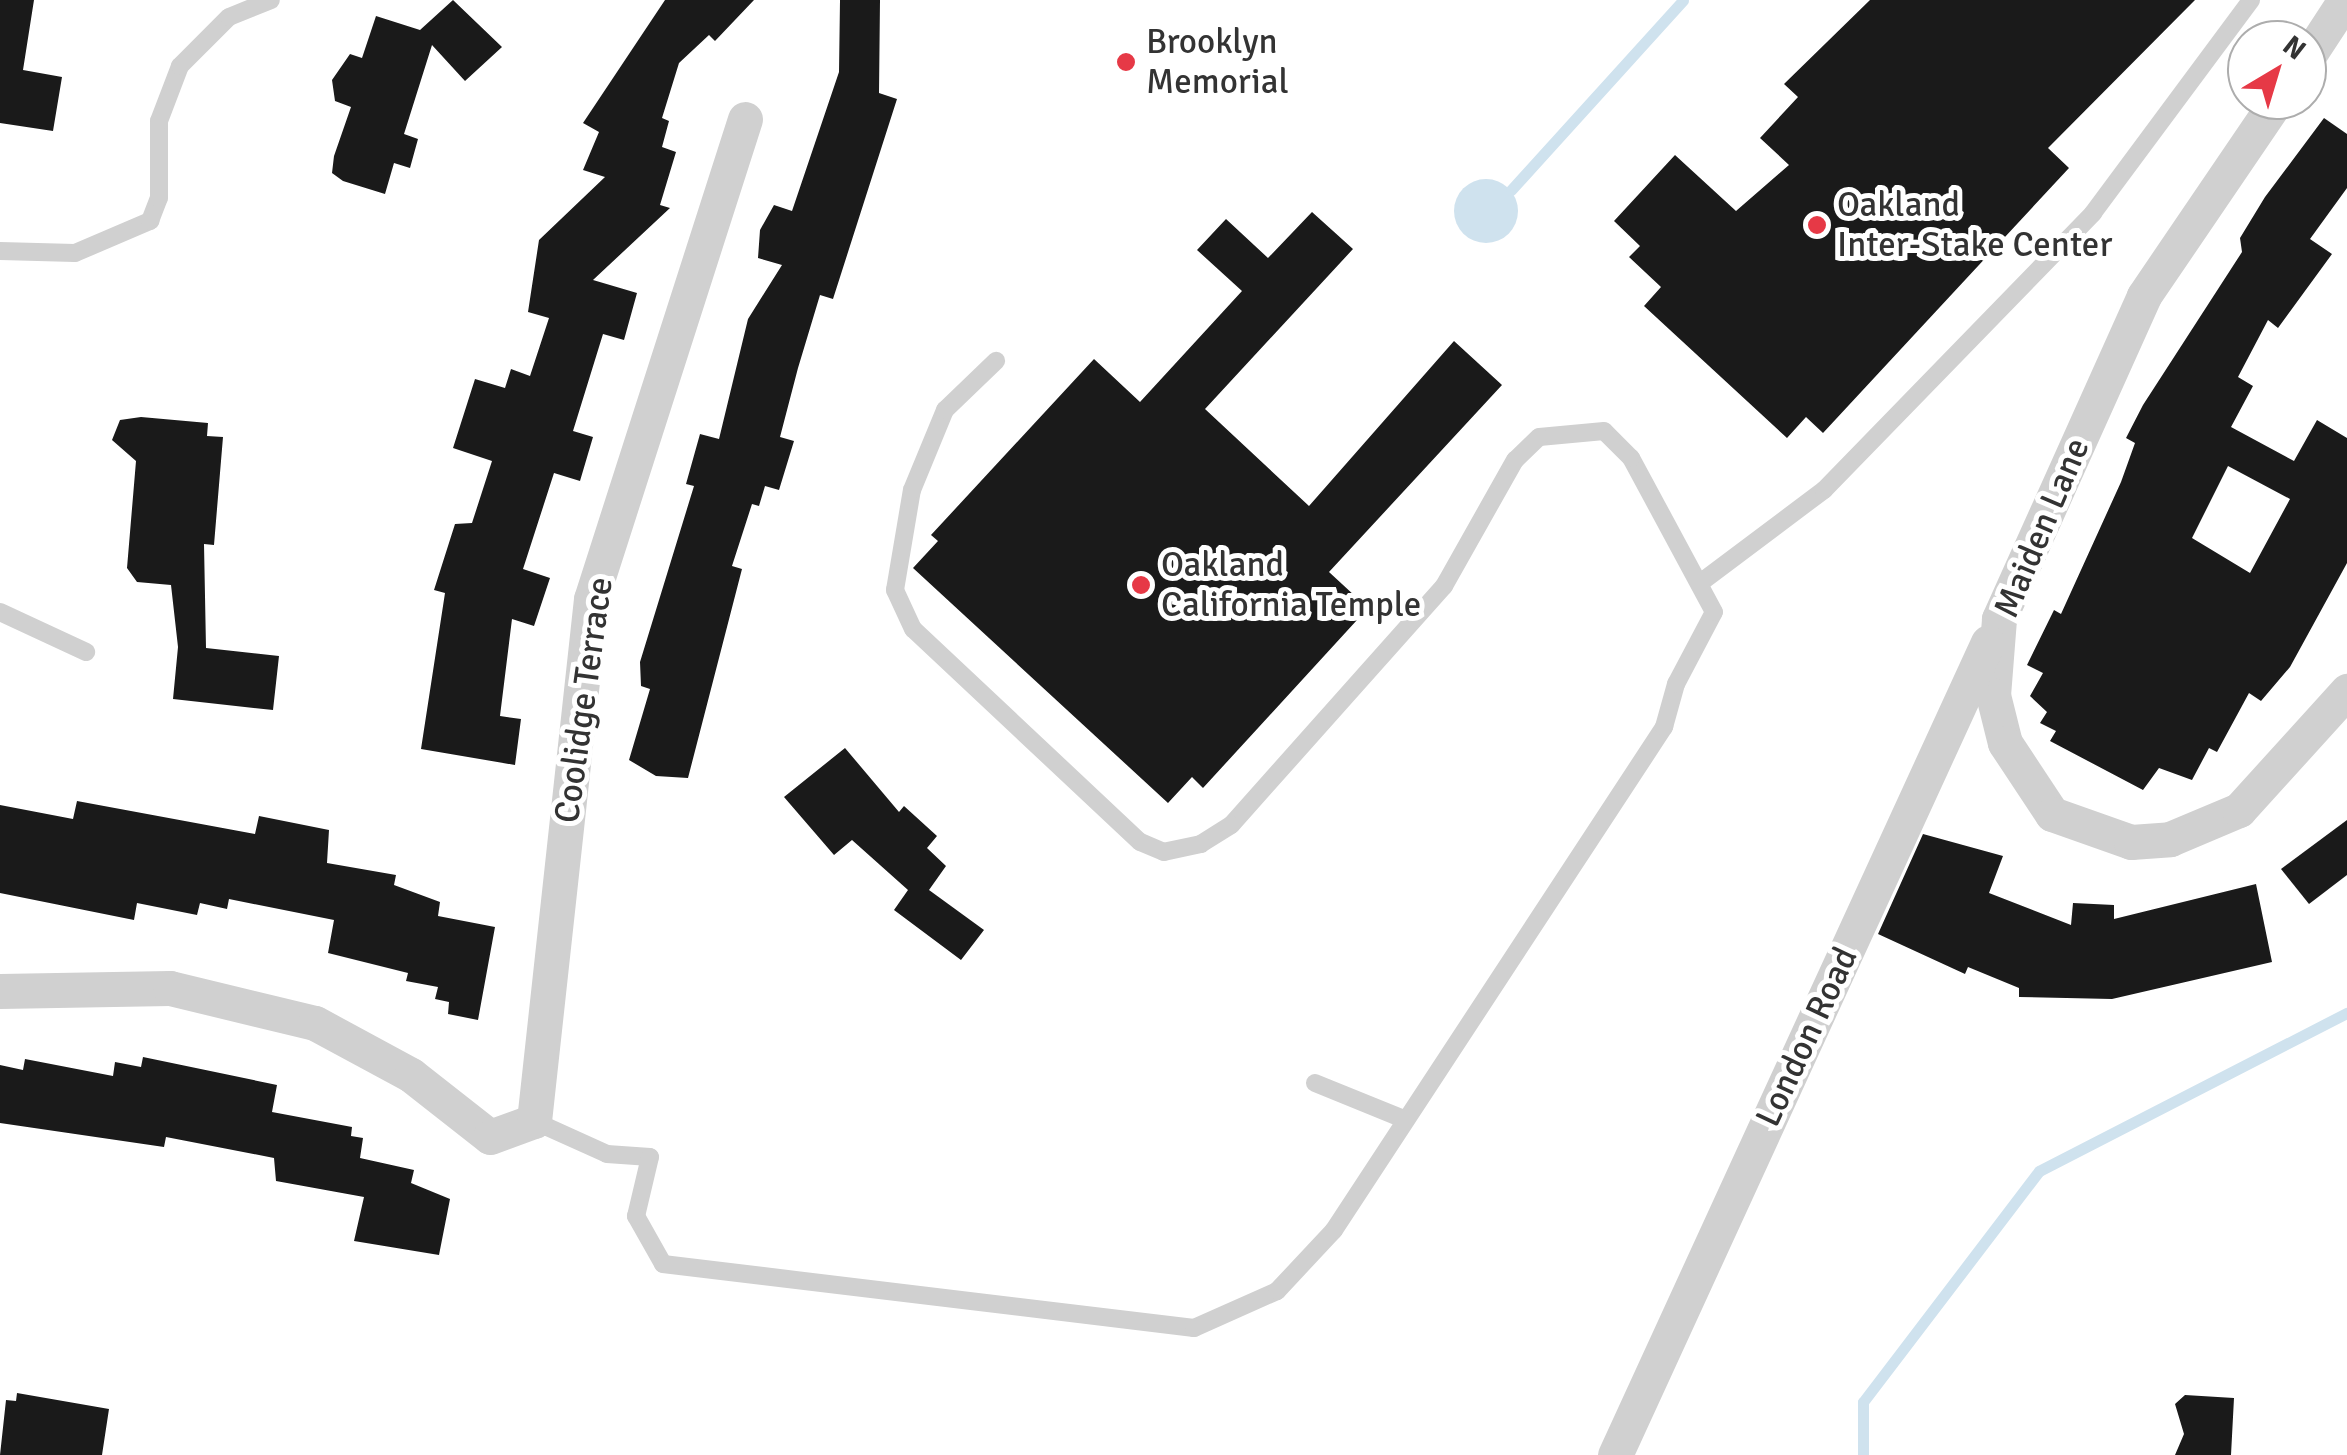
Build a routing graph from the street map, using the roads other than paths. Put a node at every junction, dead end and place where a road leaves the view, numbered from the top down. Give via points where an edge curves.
1 (271, 0) edge
2 (2251, 0) edge
3 (2345, 0) edge
4 (2327, 27) edge
5 (745, 119) dead end
6 (2263, 120) edge
7 (0, 252) edge
8 (996, 362) dead end
9 (1700, 583) junction
10 (0, 612) edge
11 (1999, 619) junction
12 (86, 652) dead end
13 (2347, 691) edge
14 (0, 992) edge
15 (1315, 1083) dead end
16 (1406, 1120) junction
17 (534, 1121) junction
18 (1615, 1455) edge

1 - 7 lane via 230,17 180,66 159,121 159,198 150,221 75,253
2 - 9 lane via 2093,213 1824,490
3 - 4 street
5 - 17 street, Coolidge Terrace via 591,599
6 - 11 street, Maiden Lane via 2144,296
8 - 9 lane via 946,410 912,490 895,590 913,629 1140,842 1164,852 1201,844 1231,825 1444,586 1515,460 1539,437 1604,431 1651,486
9 - 16 lane via 1714,612 1676,684 1664,727
10 - 12 lane
11 - 13 street, Maiden Lane via 1993,695 2022,776 2052,814 2131,842 2170,839 2239,810
11 - 18 street, London Road
14 - 17 street via 170,988 316,1023 411,1075 490,1137
15 - 16 lane
16 - 17 lane via 1334,1230 1277,1291 1194,1328 1166,1330 663,1264 636,1216 650,1157 607,1154

